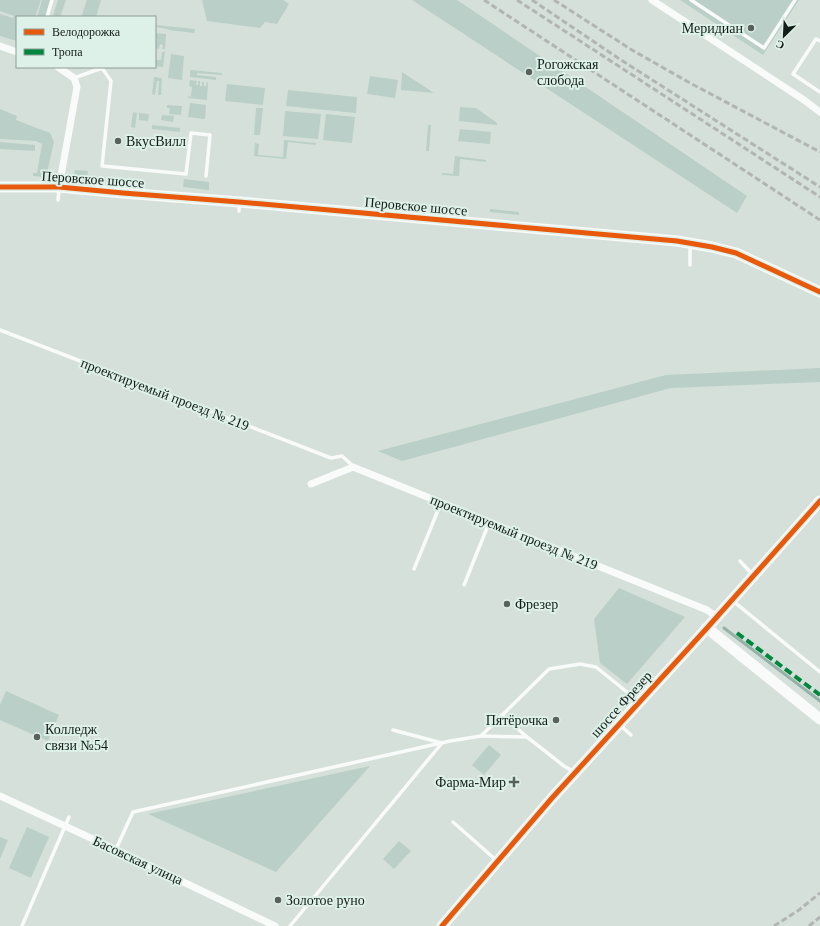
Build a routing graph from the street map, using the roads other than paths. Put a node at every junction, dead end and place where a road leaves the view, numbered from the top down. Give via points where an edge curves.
1 (52, 0) edge
2 (652, 0) edge
3 (691, 0) edge
4 (795, 0) edge
5 (47, 16) edge
6 (820, 41) edge
7 (0, 46) edge
8 (16, 52) edge
9 (59, 68) edge
10 (74, 78) junction
11 (820, 92) edge
12 (820, 112) edge
13 (206, 176) dead end
14 (0, 187) edge
15 (60, 187) junction
16 (58, 200) dead end
17 (690, 243) junction
18 (690, 265) dead end
19 (820, 292) edge
20 (0, 330) edge
21 (353, 467) junction
22 (311, 484) dead end
23 (441, 502) junction
24 (820, 502) edge
25 (490, 522) junction
26 (740, 561) dead end
27 (414, 569) dead end
28 (753, 576) junction
29 (464, 585) dead end
30 (732, 600) junction
31 (717, 617) junction
32 (707, 628) junction
33 (820, 672) edge
34 (639, 702) junction
35 (502, 715) junction
36 (820, 719) edge
37 (619, 724) junction
38 (394, 730) dead end
39 (631, 735) dead end
40 (481, 736) junction
41 (526, 736) junction
42 (442, 743) junction
43 (575, 773) junction
44 (0, 796) edge
45 (69, 817) dead end
46 (453, 822) dead end
47 (65, 826) junction
48 (116, 849) junction
49 (498, 861) junction
50 (22, 926) edge
51 (275, 926) edge
52 (290, 926) edge
53 (442, 926) edge

1 - 5 lane
2 - 12 street
3 - 4 lane via 764,48
6 - 11 lane via 816,39 793,74
7 - 8 street
9 - 10 street
10 - 13 lane via 102,68 111,81 102,166 186,174 190,133 210,135
10 - 15 street via 77,87
14 - 15 street, Перовское шоссе
15 - 16 lane
15 - 17 street, Перовское шоссе via 239,206
17 - 18 lane
17 - 19 street, Перовское шоссе via 736,253
20 - 21 lane, проектируемый проезд № 219 via 331,458 342,456
21 - 22 street
21 - 23 street, проектируемый проезд № 219
23 - 25 street, проектируемый проезд № 219
23 - 27 lane
24 - 28 street, шоссе Фрезер
25 - 29 lane
25 - 31 street, проектируемый проезд № 219 via 509,532 707,610
26 - 28 lane
28 - 30 street, шоссе Фрезер
30 - 31 street, шоссе Фрезер
30 - 33 lane
31 - 32 street, шоссе Фрезер
32 - 34 street, шоссе Фрезер
32 - 36 street
34 - 35 lane via 596,667 580,664 549,669
34 - 37 street, шоссе Фрезер
35 - 40 lane
35 - 41 lane
37 - 39 lane
37 - 43 street, шоссе Фрезер
38 - 42 lane
40 - 41 lane
40 - 42 lane
41 - 43 lane
42 - 48 lane via 132,811
42 - 52 lane
43 - 49 street, шоссе Фрезер
44 - 47 street, Басовская улица
45 - 47 lane
46 - 49 lane
47 - 48 street, Басовская улица
47 - 50 lane
48 - 51 street, Басовская улица
49 - 53 street, шоссе Фрезер

